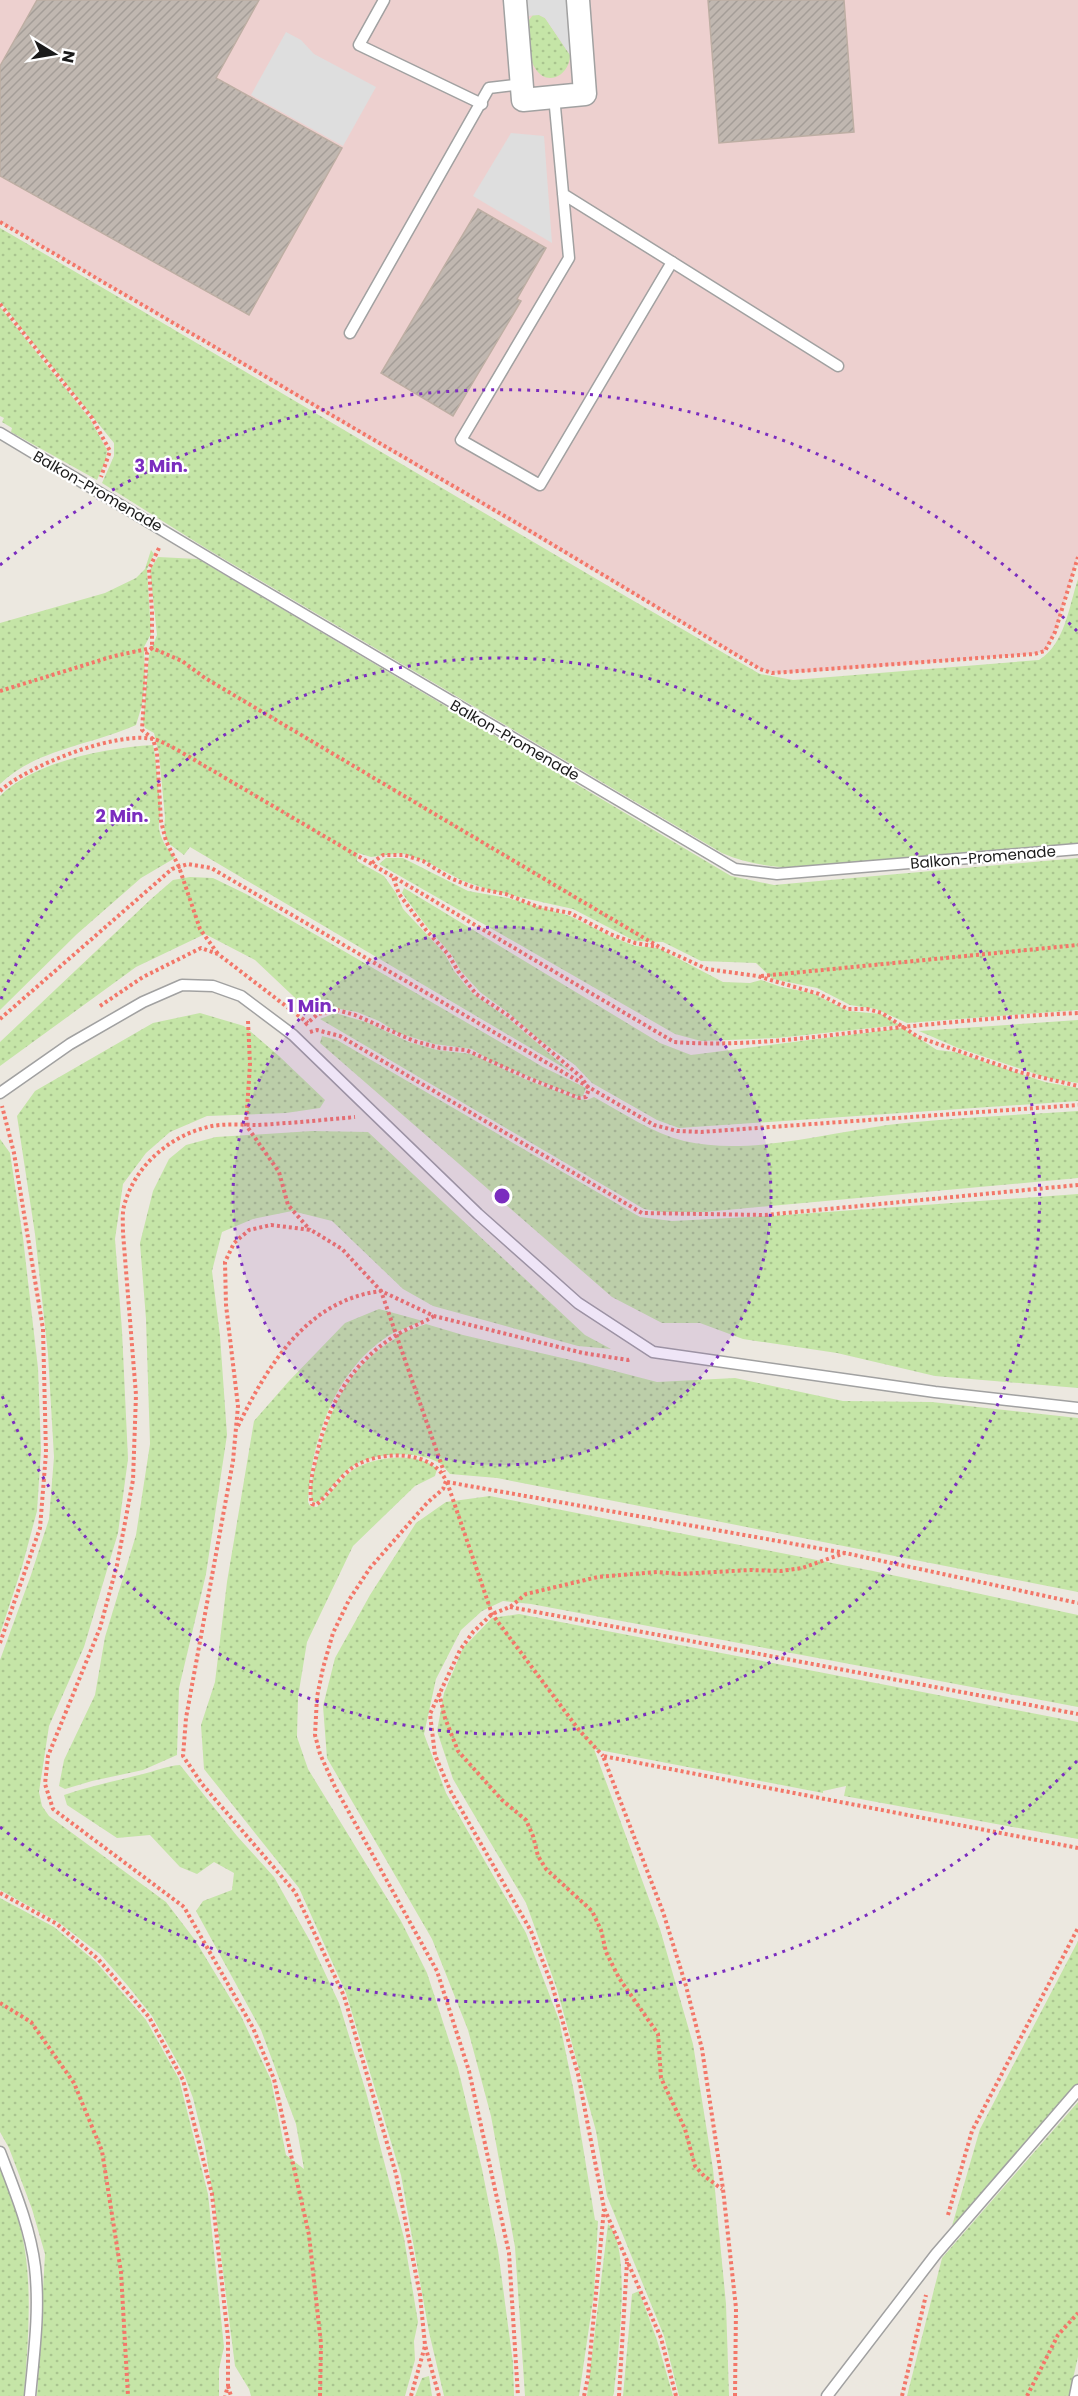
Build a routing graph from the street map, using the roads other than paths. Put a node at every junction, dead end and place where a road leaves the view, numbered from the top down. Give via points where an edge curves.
1 (384, 0) edge
2 (515, 0) edge
3 (578, 0) edge
4 (522, 84) junction
5 (554, 96) junction
6 (482, 104) junction
7 (563, 194) junction
8 (672, 262) junction
9 (350, 333) dead end
10 (838, 366) dead end
11 (0, 433) edge
12 (1078, 849) edge
13 (0, 1093) edge
14 (1078, 1408) edge
15 (1078, 2090) edge
16 (0, 2152) edge
17 (1078, 2381) edge
18 (30, 2396) edge
19 (827, 2396) edge
20 (1075, 2396) edge

1 - 6 lane via 359,45
2 - 4 street
3 - 5 street via 585,94
4 - 5 street via 523,100
4 - 6 lane via 489,88
5 - 7 lane
6 - 9 lane
7 - 8 lane
7 - 8 lane via 569,258 461,440 540,484
8 - 10 lane
11 - 12 lane, Balkon-Promenade via 735,869 777,874
13 - 14 lane via 70,1044 143,1002 182,985 213,986 241,996 293,1035 478,1214 578,1303 653,1352
15 - 19 lane via 936,2254
16 - 18 lane via 23,2211 35,2266 38,2319
17 - 20 lane

